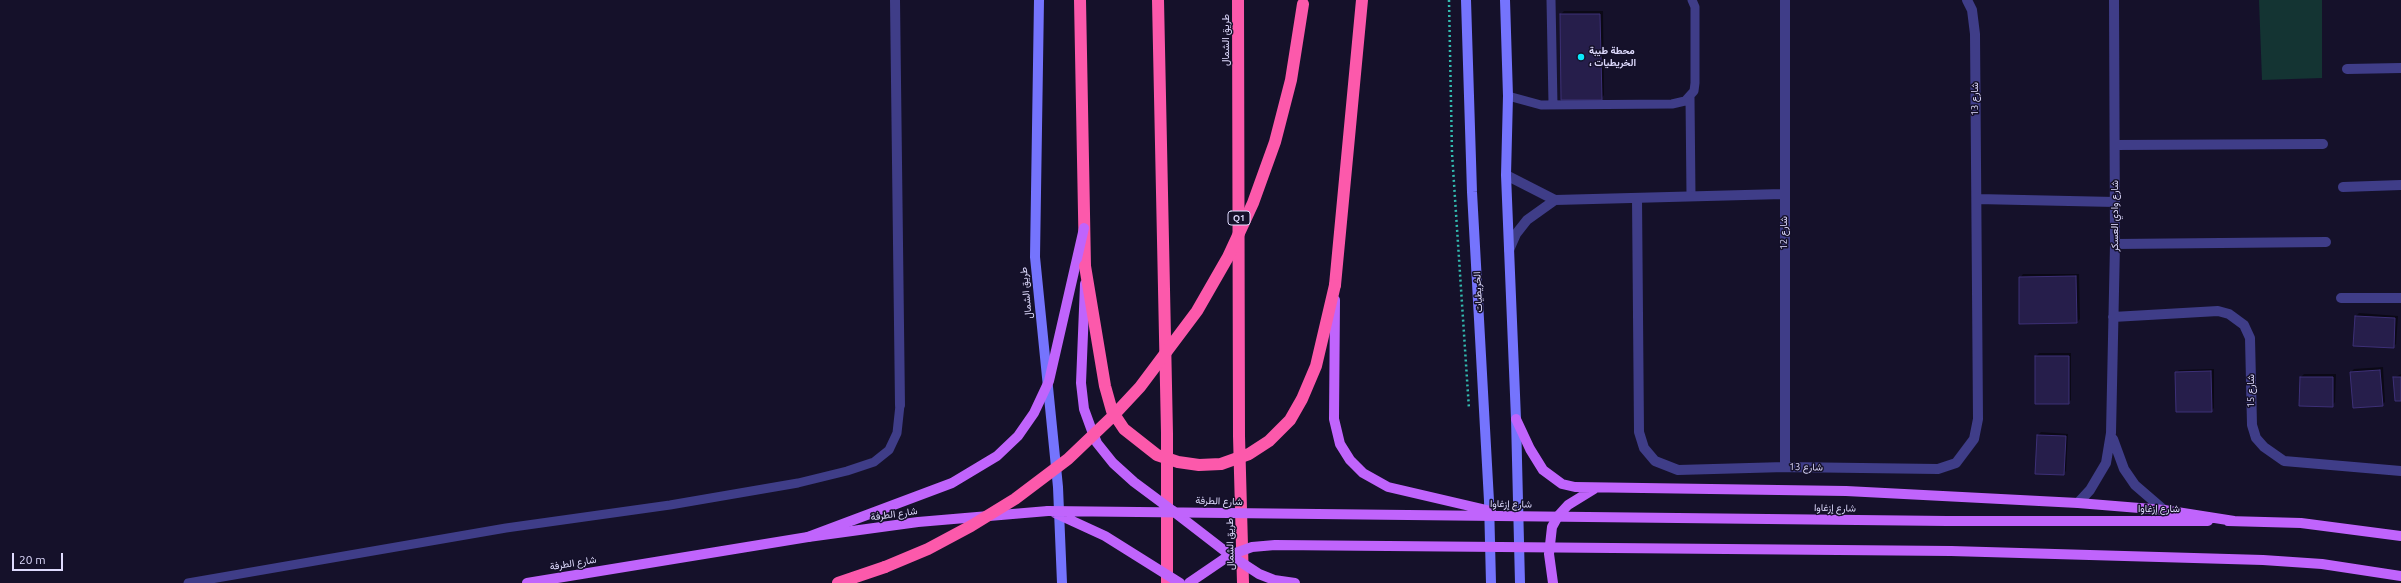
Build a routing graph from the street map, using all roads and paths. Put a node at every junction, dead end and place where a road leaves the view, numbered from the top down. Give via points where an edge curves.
1 (895, 0) edge
2 (1039, 0) edge
3 (1080, 0) edge
4 (1158, 0) edge
5 (1238, 0) edge
6 (1362, 0) edge
7 (1449, 0) edge
8 (1466, 0) edge
9 (1505, 0) edge
10 (1551, 0) edge
11 (1692, 0) edge
12 (1785, 0) edge
13 (1967, 0) edge
14 (2114, 0) edge
15 (1303, 2) edge
16 (2401, 68) edge
17 (2347, 69) dead end
18 (1508, 96) junction
19 (1690, 97) junction
20 (1553, 104) junction
21 (2322, 144) dead end
22 (2115, 145) junction
23 (1506, 175) junction
24 (2401, 185) edge
25 (2343, 187) dead end
26 (1783, 194) junction
27 (1691, 196) junction
28 (1637, 198) junction
29 (1977, 199) junction
30 (1555, 200) junction
31 (2115, 202) junction
32 (1084, 228) junction
33 (2326, 242) dead end
34 (2115, 244) junction
35 (1509, 250) junction
36 (1085, 266) junction
37 (1335, 285) junction
38 (2341, 298) dead end
39 (2401, 298) edge
40 (2113, 316) junction
41 (900, 406) joint
42 (1469, 411) dead end
43 (1516, 419) junction
44 (2111, 433) junction
45 (1785, 467) junction
46 (2401, 472) edge
47 (1596, 488) junction
48 (2078, 503) junction
49 (2164, 510) junction
50 (1048, 511) junction
51 (1173, 511) junction
52 (1268, 514) joint
53 (1510, 516) junction
54 (2234, 521) junction
55 (2401, 536) edge
56 (808, 537) junction
57 (1230, 556) junction
58 (2401, 576) edge
59 (188, 583) edge
60 (527, 583) edge
61 (838, 583) edge
62 (1062, 583) edge
63 (1167, 583) edge
64 (1180, 583) edge
65 (1189, 583) edge
66 (1243, 583) edge
67 (1295, 583) edge
68 (1491, 583) edge
69 (1520, 583) edge
70 (1553, 583) edge

1 - 41 street
2 - 62 main road, طريق الشمال via 1035,257 1058,487
3 - 32 highway
4 - 63 highway via 1167,434
5 - 66 highway, طريق الشمال / Q1 via 1239,428
6 - 37 highway
7 - 42 path via 1452,153
8 - 68 main road, الخريطيات via 1472,192
9 - 18 main road
10 - 20 lane
11 - 19 lane via 1695,7 1695,83
12 - 26 street, شارع 12
13 - 29 street, شارع 13 via 1972,10 1975,34
14 - 22 street, شارع وادي العسكر
15 - 61 highway, bridge via 1291,80 1275,142 1252,203 1228,258 1197,311 1140,387 1068,459 1015,499 928,549
16 - 17 street
18 - 20 lane via 1530,103
18 - 23 main road
19 - 20 lane via 1672,104
19 - 27 lane
21 - 22 street
22 - 31 street, شارع وادي العسكر
23 - 30 street
23 - 35 main road
24 - 25 street
26 - 27 street
26 - 45 street, شارع 12
27 - 28 street
28 - 30 street
28 - 45 street, شارع 13 via 1639,432 1644,448 1662,465 1678,470
29 - 31 street
29 - 45 street, شارع 13 via 1978,419 1974,439 1965,455 1956,463 1938,469
30 - 35 street via 1527,220 1516,234
31 - 34 street, شارع وادي العسكر
32 - 36 highway, bridge
32 - 56 main road, bridge via 1049,381 1034,413 1018,436 997,456 952,483
33 - 34 street
34 - 40 street, شارع وادي العسكر
35 - 43 main road
36 - 37 highway, bridge via 1105,386 1112,411 1124,429 1157,455 1199,465 1221,464 1249,454 1269,442 1290,420 1316,366
36 - 51 main road, bridge via 1081,367 1088,420 1097,442 1112,463
37 - 53 main road, bridge via 1334,419 1340,444 1350,460 1363,473 1388,487
38 - 39 street
40 - 44 street, شارع وادي العسكر
40 - 46 street, شارع 15 via 2218,311 2229,314 2244,325 2250,338 2252,425 2256,438 2264,447 2284,461
41 - 59 lane via 897,433 889,450 874,462 847,471 798,483 670,505 506,528
43 - 47 main road via 1537,462 1551,478 1575,487
43 - 69 main road
44 - 48 street, شارع وادي العسكر via 2106,463 2090,490
44 - 49 street, شارع وادي العسكر via 2124,469 2135,485
47 - 48 main road via 1846,491
47 - 70 main road via 1568,505 1552,527 1549,560
48 - 49 main road
49 - 54 main road
50 - 51 main road, شارع الطرفة, bridge
50 - 56 main road, شارع الطرفة, bridge via 918,522
50 - 64 main road, bridge via 1106,536
51 - 52 main road, شارع الطرفة, bridge
51 - 57 main road, bridge
52 - 53 main road, شارع إزغاوا, bridge
53 - 54 main road, شارع إزغاوا, bridge
54 - 55 main road, شارع إزغاوا via 2334,526
56 - 60 main road, شارع الطرفة
57 - 58 main road, bridge via 1252,548 1275,545 1951,551 2263,560 2322,564
57 - 65 main road
57 - 67 main road, bridge via 1259,574 1274,580

